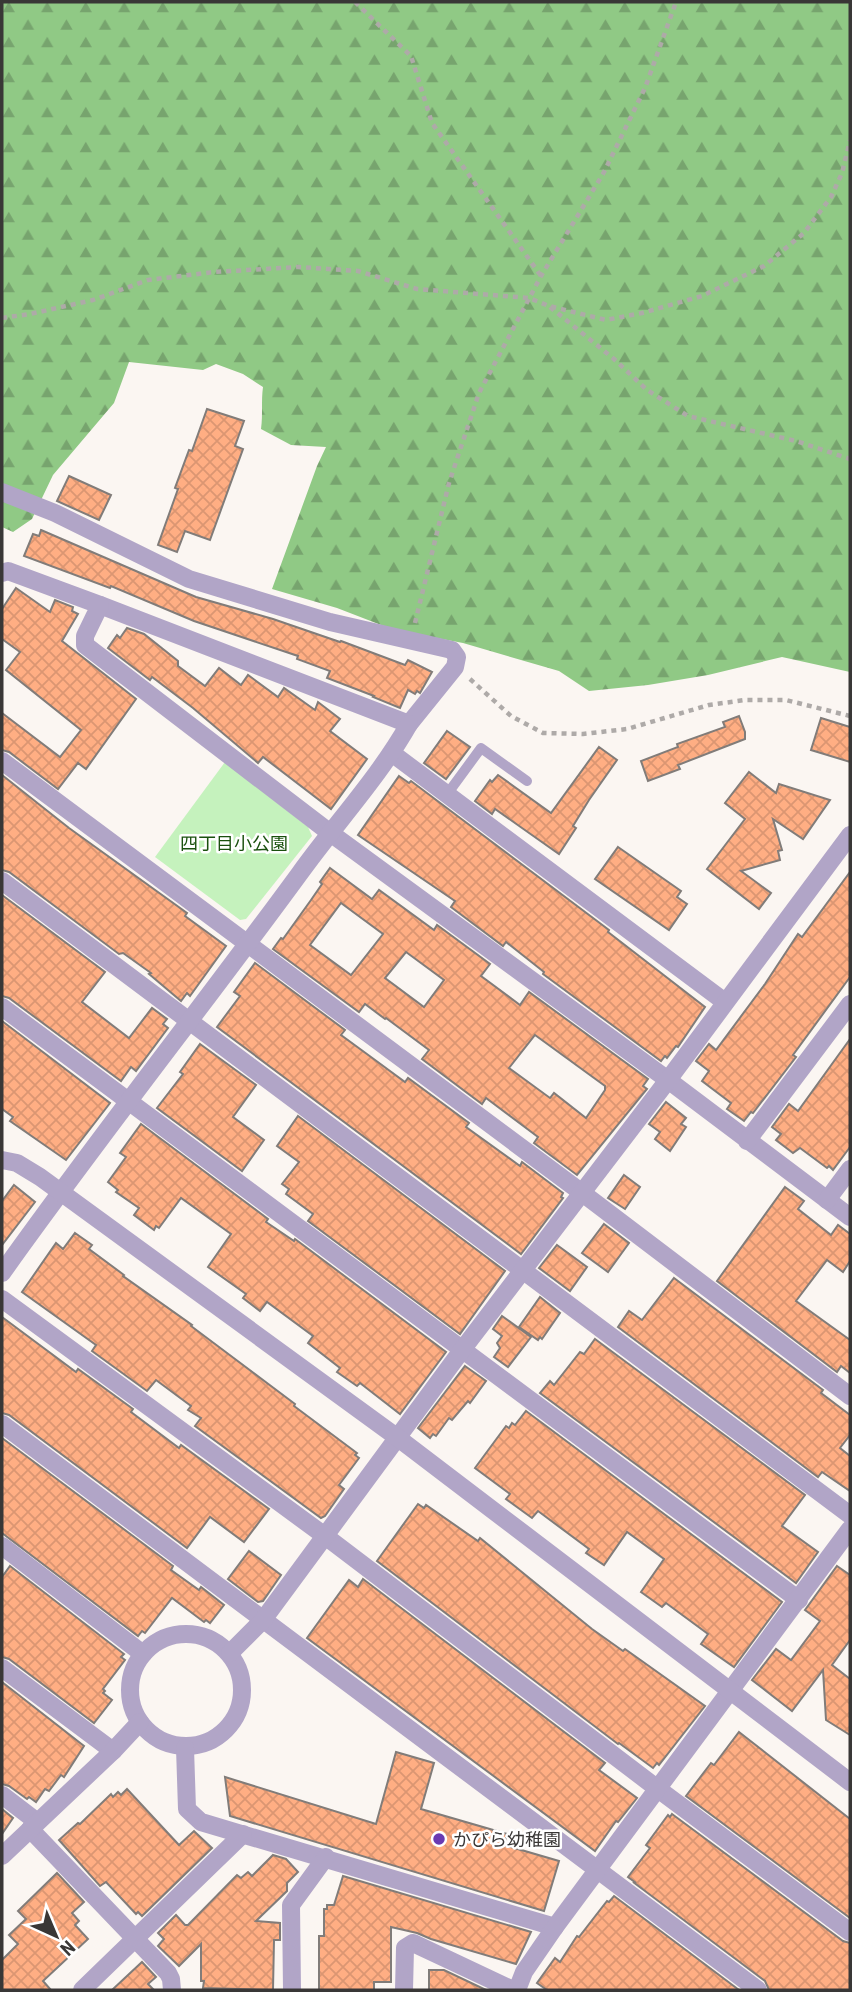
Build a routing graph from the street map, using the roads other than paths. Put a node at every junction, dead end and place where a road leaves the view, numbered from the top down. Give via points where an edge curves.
1 (2, 492) edge
2 (2, 573) edge
3 (100, 605) junction
4 (410, 724) junction
5 (393, 754) junction
6 (2, 761) edge
7 (527, 781) dead end
8 (448, 793) junction
9 (329, 832) junction
10 (850, 835) edge
11 (2, 881) edge
12 (248, 944) junction
13 (725, 1002) junction
14 (850, 1004) edge
15 (2, 1007) edge
16 (189, 1022) junction
17 (668, 1080) junction
18 (129, 1102) junction
19 (747, 1141) junction
20 (2, 1160) edge
21 (850, 1170) edge
22 (60, 1192) junction
23 (581, 1192) junction
24 (827, 1200) junction
25 (850, 1217) edge
26 (523, 1271) junction
27 (2, 1273) edge
28 (2, 1299) edge
29 (462, 1350) junction
30 (850, 1395) edge
31 (2, 1424) edge
32 (398, 1438) junction
33 (850, 1514) edge
34 (850, 1529) edge
35 (325, 1536) junction
36 (2, 1546) edge
37 (799, 1600) junction
38 (263, 1620) junction
39 (143, 1654) junction
40 (230, 1654) junction
41 (2, 1668) edge
42 (729, 1692) junction
43 (140, 1722) junction
44 (185, 1748) junction
45 (113, 1751) junction
46 (850, 1782) edge
47 (658, 1789) junction
48 (2, 1795) edge
49 (33, 1825) junction
50 (243, 1834) junction
51 (2, 1856) edge
52 (326, 1857) junction
53 (597, 1870) junction
54 (555, 1927) junction
55 (850, 1931) edge
56 (136, 1938) junction
57 (82, 1990) edge
58 (172, 1990) edge
59 (292, 1990) edge
60 (404, 1990) edge
61 (515, 1990) edge
62 (758, 1990) edge

1 - 4 street via 189,579 330,622 452,650 457,657 455,667
2 - 3 street via 8,571
3 - 4 street
3 - 9 street via 85,646
4 - 5 street
5 - 8 street
5 - 9 street
6 - 12 street
7 - 8 lane via 481,748
8 - 13 street
9 - 12 street
9 - 17 street
10 - 13 street
11 - 16 street
12 - 16 street
12 - 23 street
13 - 17 street
14 - 19 street
15 - 18 street
16 - 18 street
16 - 26 street
17 - 19 street
17 - 23 street
18 - 22 street
18 - 29 street
19 - 24 street
20 - 22 street via 17,1163
21 - 24 street
22 - 27 street
22 - 32 street
23 - 26 street
23 - 30 street
24 - 25 street
26 - 29 street
26 - 33 street
28 - 35 street
29 - 32 street
29 - 37 street
31 - 38 street
32 - 35 street
32 - 42 street
34 - 37 street
35 - 38 street
35 - 47 street
36 - 39 street
37 - 42 street
38 - 40 street
38 - 53 street
39 - 40 street via 160,1640 181,1634 213,1640
39 - 43 street via 130,1687
40 - 44 street via 243,1686 234,1719 216,1738
41 - 45 street
42 - 46 street
42 - 47 street
43 - 44 street via 162,1741
43 - 45 street
44 - 50 street via 187,1809 201,1822
45 - 49 street
47 - 53 street
47 - 55 street
48 - 49 street
49 - 51 street
49 - 56 street
50 - 52 street
50 - 56 street
52 - 54 street
52 - 59 street via 291,1905
53 - 54 street
53 - 62 street
54 - 61 street
56 - 57 street
56 - 58 street via 168,1973
60 - 61 street via 405,1948 413,1943

